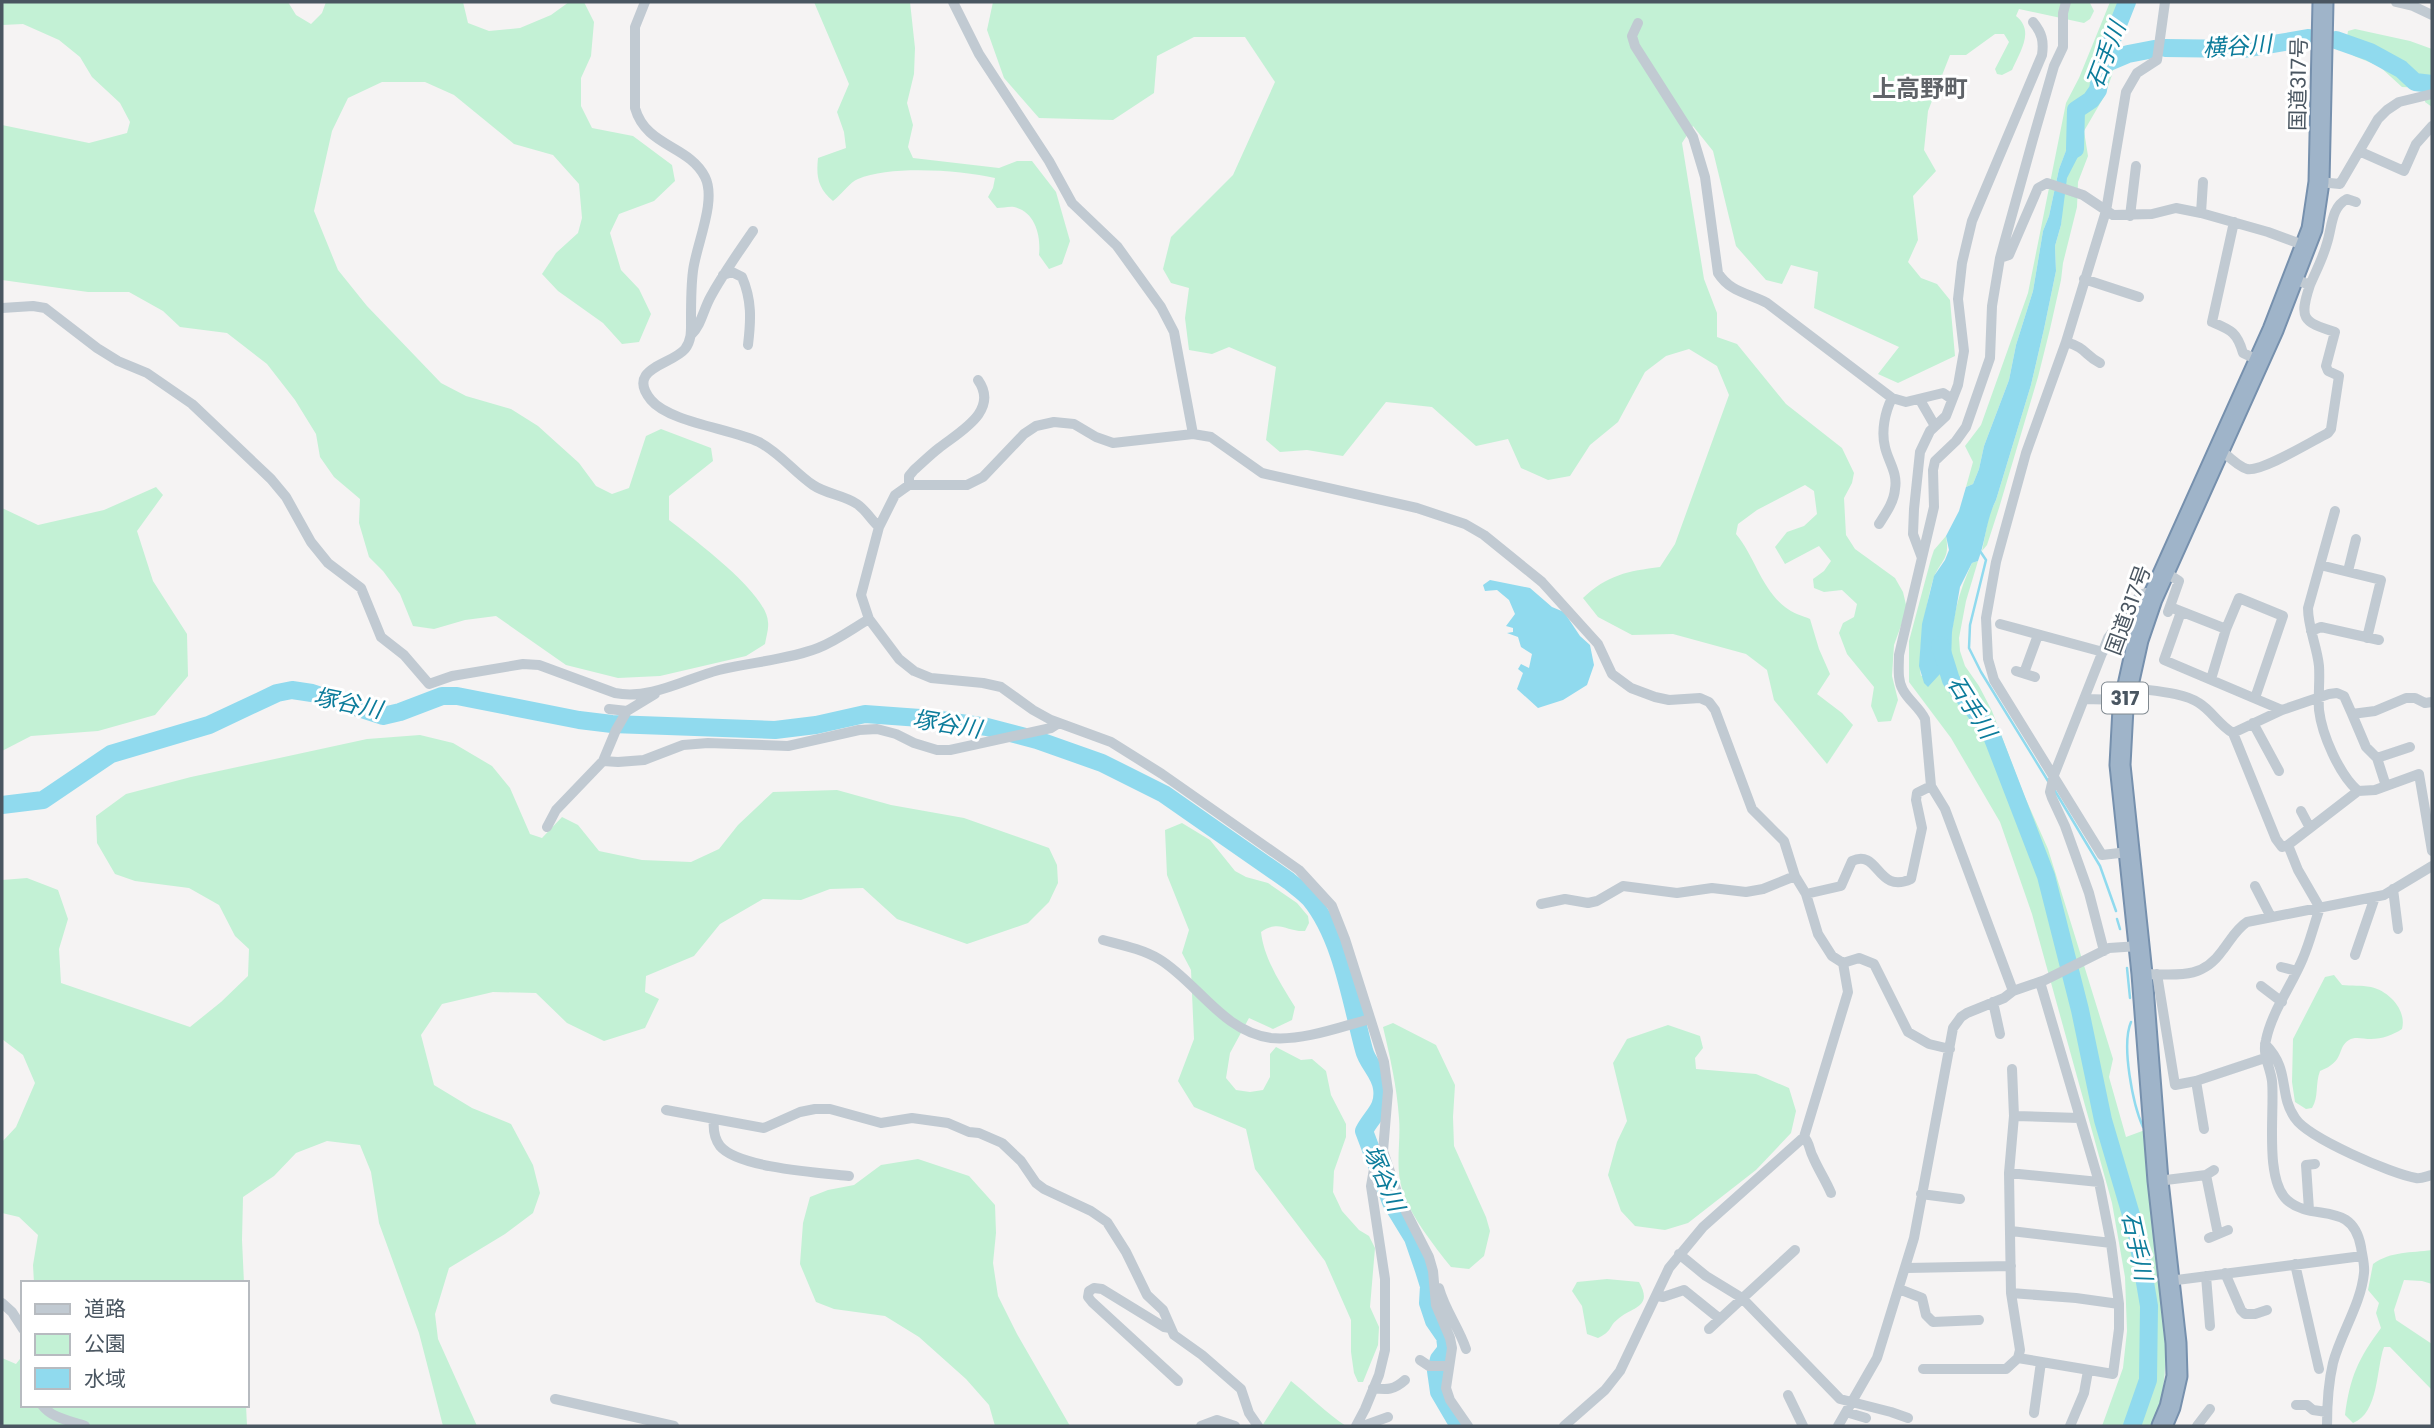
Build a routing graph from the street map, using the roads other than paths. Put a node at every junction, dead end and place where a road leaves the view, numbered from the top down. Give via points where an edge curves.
1 (645, 2) edge
2 (953, 2) edge
3 (2066, 2) edge
4 (2165, 2) edge
5 (2396, 2) edge
6 (2320, 3) edge
7 (2432, 15) edge
8 (2033, 22) dead end
9 (1638, 23) dead end
10 (2432, 94) edge
11 (2432, 126) edge
12 (2361, 152) junction
13 (2136, 166) dead end
14 (2203, 182) dead end
15 (2319, 182) junction
16 (2356, 202) dead end
17 (2105, 211) junction
18 (2201, 213) junction
19 (2130, 216) junction
20 (2234, 222) junction
21 (753, 231) dead end
22 (2306, 246) junction
23 (2000, 258) junction
24 (723, 275) junction
25 (2084, 279) junction
26 (2302, 282) junction
27 (2139, 297) dead end
28 (2, 308) edge
29 (691, 335) junction
30 (2066, 342) junction
31 (748, 345) dead end
32 (2260, 361) junction
33 (2100, 363) dead end
34 (978, 380) dead end
35 (1892, 398) junction
36 (1952, 399) junction
37 (1920, 400) junction
38 (1935, 426) junction
39 (1193, 434) junction
40 (2220, 449) junction
41 (909, 485) junction
42 (2335, 511) dead end
43 (1879, 524) dead end
44 (879, 527) junction
45 (2356, 539) dead end
46 (1923, 560) junction
47 (2320, 565) junction
48 (2348, 571) junction
49 (2165, 572) junction
50 (2154, 594) junction
51 (2181, 612) junction
52 (869, 619) junction
53 (2000, 624) dead end
54 (2226, 629) junction
55 (2311, 631) junction
56 (2038, 635) junction
57 (2367, 638) junction
58 (2379, 640) dead end
59 (2103, 652) junction
60 (2025, 674) dead end
61 (2211, 679) junction
62 (659, 689) junction
63 (2126, 693) junction
64 (2255, 698) junction
65 (2319, 698) junction
66 (2084, 699) junction
67 (2432, 702) edge
68 (609, 709) dead end
69 (2281, 710) junction
70 (2352, 714) junction
71 (621, 720) junction
72 (1059, 723) junction
73 (2253, 723) junction
74 (2233, 733) junction
75 (2410, 747) dead end
76 (2376, 758) junction
77 (603, 761) junction
78 (2279, 771) dead end
79 (2054, 775) junction
80 (1931, 786) junction
81 (2386, 786) junction
82 (2358, 791) junction
83 (2301, 811) dead end
84 (547, 827) dead end
85 (2310, 828) junction
86 (2288, 845) junction
87 (2432, 851) edge
88 (2128, 852) junction
89 (2432, 866) edge
90 (1796, 876) junction
91 (2255, 886) dead end
92 (2393, 889) junction
93 (1806, 894) junction
94 (2375, 897) junction
95 (1541, 904) dead end
96 (2320, 908) junction
97 (2270, 917) junction
98 (2398, 929) dead end
99 (1103, 940) dead end
100 (2139, 946) junction
101 (2104, 951) junction
102 (2355, 955) dead end
103 (1843, 963) junction
104 (2281, 967) dead end
105 (2297, 971) junction
106 (2150, 974) junction
107 (2043, 981) junction
108 (2261, 986) dead end
109 (2013, 991) junction
110 (1993, 1002) junction
111 (2282, 1002) junction
112 (1368, 1019) junction
113 (2000, 1034) dead end
114 (2265, 1044) junction
115 (1950, 1049) junction
116 (2265, 1058) junction
117 (2012, 1069) dead end
118 (2196, 1081) junction
119 (666, 1110) dead end
120 (2014, 1116) junction
121 (2078, 1118) junction
122 (715, 1119) junction
123 (2204, 1129) dead end
124 (1804, 1137) junction
125 (1382, 1154) junction
126 (2315, 1164) dead end
127 (2008, 1173) junction
128 (2432, 1175) edge
129 (849, 1176) dead end
130 (2158, 1181) junction
131 (2099, 1182) junction
132 (1831, 1193) dead end
133 (1921, 1194) junction
134 (1960, 1199) dead end
135 (2309, 1210) junction
136 (2011, 1231) junction
137 (2218, 1234) dead end
138 (2111, 1243) junction
139 (1796, 1250) dead end
140 (1679, 1254) junction
141 (2362, 1256) junction
142 (2295, 1264) junction
143 (2011, 1266) junction
144 (1906, 1268) junction
145 (1433, 1271) junction
146 (2225, 1273) junction
147 (2206, 1276) junction
148 (2169, 1281) junction
149 (1899, 1289) junction
150 (2011, 1293) junction
151 (1657, 1296) junction
152 (1742, 1298) junction
153 (2, 1303) edge
154 (2119, 1304) junction
155 (2267, 1310) dead end
156 (1720, 1319) junction
157 (1979, 1320) dead end
158 (21, 1326) edge
159 (2210, 1326) dead end
160 (1170, 1328) junction
161 (1709, 1329) dead end
162 (1466, 1349) dead end
163 (2018, 1358) junction
164 (1420, 1360) dead end
165 (2041, 1362) junction
166 (1441, 1366) junction
167 (1923, 1369) dead end
168 (2319, 1369) dead end
169 (2088, 1371) junction
170 (1405, 1380) dead end
171 (1178, 1381) dead end
172 (1374, 1388) junction
173 (1788, 1395) dead end
174 (555, 1399) dead end
175 (2296, 1405) dead end
176 (44, 1407) edge
177 (1849, 1407) junction
178 (2210, 1409) dead end
179 (2327, 1412) junction
180 (2034, 1413) dead end
181 (1388, 1417) dead end
182 (1866, 1418) dead end
183 (1908, 1418) dead end
184 (85, 1426) edge
185 (674, 1426) edge
186 (1201, 1426) edge
187 (1235, 1426) edge
188 (1258, 1426) edge
189 (1356, 1426) edge
190 (1363, 1426) edge
191 (1468, 1426) edge
192 (1564, 1426) edge
193 (1803, 1426) edge
194 (1838, 1426) edge
195 (2070, 1426) edge
196 (2162, 1426) edge
197 (2197, 1426) edge
198 (2327, 1426) edge

1 - 29 street via 635,27 638,118 707,179 709,198 693,270
2 - 39 street via 979,54 1072,204 1117,246 1168,318
3 - 23 street via 2063,47
4 - 17 street via 2157,60 2137,73 2126,92
5 - 7 street
6 - 15 highway, 国道317号 / 317
8 - 36 street via 2044,42 2042,55 1972,221 1962,263 1958,299 1964,351
9 - 35 street via 1632,36 1635,46 1693,138 1700,159 1718,273 1736,291 1767,303
10 - 12 street via 2399,102 2387,110
11 - 12 street via 2416,144 2404,171
12 - 15 street via 2340,184
13 - 19 street
14 - 18 street
15 - 22 highway, 国道317号 / 317
16 - 26 street via 2347,199 2339,204 2328,242
17 - 19 street
17 - 23 street via 2083,195 2047,183 2038,188 2009,255
17 - 25 street
18 - 19 street via 2176,208
18 - 20 street
20 - 22 street
20 - 32 street via 2212,322 2230,330 2244,353
21 - 24 street
22 - 26 highway, 国道317号 / 317
23 - 46 street via 1990,358 1966,427 1935,461 1934,507
24 - 29 street
24 - 31 street via 732,272 742,277 749,293
25 - 27 street
25 - 30 street
26 - 32 highway, 国道317号 / 317
26 - 40 street via 2303,315 2316,326 2335,332 2326,366 2339,376 2331,429 2285,457 2252,470
28 - 62 street via 45,308 97,348 147,373 192,404 271,479 328,563 361,588 381,637 429,684 523,664 540,665 627,695
29 - 44 street via 683,352 649,370 644,388 650,399 677,416 766,446 814,486 856,503
30 - 33 street via 2081,346
30 - 79 street via 2026,453 1986,618 1994,680
32 - 40 highway, 国道317号 / 317
34 - 41 street via 984,388 978,417 914,470
35 - 37 street
35 - 43 street via 1883,435 1896,478 1895,490
36 - 37 street via 1943,393
36 - 38 street via 1946,416
37 - 38 street
38 - 46 street via 1920,452 1914,509 1913,534
39 - 41 street via 1112,443 1074,424 1054,422 1024,434 983,477 967,485
39 - 90 street via 1210,437 1262,473 1417,508 1484,535 1527,569 1581,624 1598,644 1612,674 1655,697 1709,702 1716,710 1752,809 1784,841
40 - 49 highway, 国道317号 / 317
41 - 44 street via 895,495
42 - 47 street
44 - 52 street via 861,595
45 - 48 street
46 - 80 street via 1901,641 1899,671 1903,690 1925,719
47 - 48 street
47 - 55 street via 2308,608
48 - 57 street via 2381,580
49 - 50 highway, 国道317号 / 317
49 - 51 street via 2179,581 2169,611
50 - 59 street via 2140,595
50 - 63 highway, 国道317号 / 317
51 - 54 street
51 - 61 street via 2164,660
52 - 62 street via 816,649
52 - 72 street via 914,671 931,678 993,684
53 - 56 street
54 - 61 street
54 - 64 street via 2239,598 2283,616
55 - 57 street via 2321,627
55 - 65 street via 2319,667
56 - 59 street
56 - 60 street
57 - 58 street
59 - 66 street
61 - 64 street
62 - 71 street
63 - 66 street
63 - 74 street via 2180,695 2198,702
63 - 88 highway, 国道317号 / 317 via 2120,765
64 - 69 street
65 - 69 street
65 - 70 street via 2337,693 2344,696
65 - 82 street via 2323,729 2342,774
66 - 79 street
67 - 70 street via 2406,698 2375,711
68 - 71 street
69 - 73 street
70 - 76 street via 2366,747
71 - 77 street
72 - 77 street via 950,750 937,750 877,729 788,746 683,745 644,760
72 - 112 street via 1111,742 1138,758 1299,870 1332,906
73 - 74 street
73 - 78 street
74 - 86 street via 2276,839 2282,847
75 - 76 street
76 - 81 street
77 - 84 street via 556,810
79 - 88 street via 2102,855
79 - 101 street via 2050,792 2089,893
80 - 93 street via 1917,793 1922,828 1911,879 1891,883 1858,858 1852,861 1841,886
80 - 109 street via 1945,809
81 - 82 street
81 - 87 street via 2419,774
82 - 85 street
83 - 85 street
85 - 86 street
86 - 96 street
88 - 100 highway, 国道317号 / 317
89 - 92 street
90 - 93 street
90 - 95 street via 1746,892 1623,886 1588,903 1565,899
91 - 97 street
92 - 94 street
92 - 98 street
93 - 103 street via 1824,947
94 - 96 street
94 - 102 street
96 - 97 street
96 - 105 street
97 - 106 street via 2239,927 2204,970
99 - 112 street via 1158,959 1236,1025 1252,1033 1290,1038
100 - 101 street
100 - 106 highway, 国道317号 / 317
101 - 107 street
103 - 115 street via 1859,958 1874,964 1908,1032
103 - 124 street via 1848,992
104 - 105 street
105 - 111 street
106 - 118 street via 2175,1085
106 - 130 highway, 国道317号 / 317
107 - 109 street
107 - 121 street
108 - 111 street
109 - 110 street
110 - 113 street
110 - 115 street via 1961,1017 1953,1028
111 - 114 street
112 - 125 street via 1387,1077
114 - 116 street
114 - 128 street via 2278,1062 2295,1119 2312,1133 2364,1160 2418,1179
115 - 133 street
116 - 118 street
116 - 135 street via 2272,1082 2278,1183 2291,1203
117 - 120 street
118 - 123 street
119 - 122 street
120 - 121 street
120 - 127 street
121 - 131 street
122 - 129 street via 721,1147 745,1160
122 - 160 street via 764,1128 800,1112 830,1109 881,1123 912,1118 948,1123 992,1138 1021,1161 1044,1189 1107,1222
124 - 132 street
124 - 140 street
125 - 145 street
125 - 172 street via 1371,1186 1383,1259 1386,1326 1383,1362
126 - 135 street via 2306,1164
127 - 131 street
127 - 136 street
130 - 137 street via 2210,1172
130 - 148 highway, 国道317号 / 317
131 - 138 street
133 - 134 street
133 - 144 street
135 - 141 street via 2345,1218 2355,1228
136 - 138 street
136 - 143 street
138 - 154 street
139 - 152 street
140 - 151 street
140 - 152 street
141 - 142 street
141 - 179 street via 2362,1285 2333,1362
142 - 146 street
142 - 168 street
143 - 144 street
143 - 150 street
144 - 149 street
145 - 162 street
145 - 166 street via 1436,1306 1452,1348
146 - 147 street
146 - 155 street via 2245,1314
147 - 148 street
147 - 159 street
148 - 196 highway, 国道317号 / 317 via 2177,1376
149 - 157 street via 1922,1298 1933,1322
149 - 177 street via 1877,1358
150 - 154 street
150 - 163 street
151 - 156 street via 1684,1290
151 - 192 street via 1620,1371
152 - 156 street
152 - 177 street
153 - 158 street
154 - 169 street via 2114,1372
156 - 161 street
160 - 171 street via 1102,1289 1089,1291 1092,1302
160 - 188 street via 1241,1390
163 - 165 street
163 - 167 street via 2006,1368
164 - 166 street
165 - 169 street
165 - 180 street
166 - 191 street via 1450,1400
169 - 195 street
170 - 172 street via 1388,1390
172 - 189 street
173 - 193 street
174 - 185 street
175 - 179 street
176 - 184 street via 54,1416
177 - 182 street
177 - 183 street
177 - 194 street
178 - 197 street
179 - 198 street
181 - 190 street
186 - 187 street via 1217,1420

